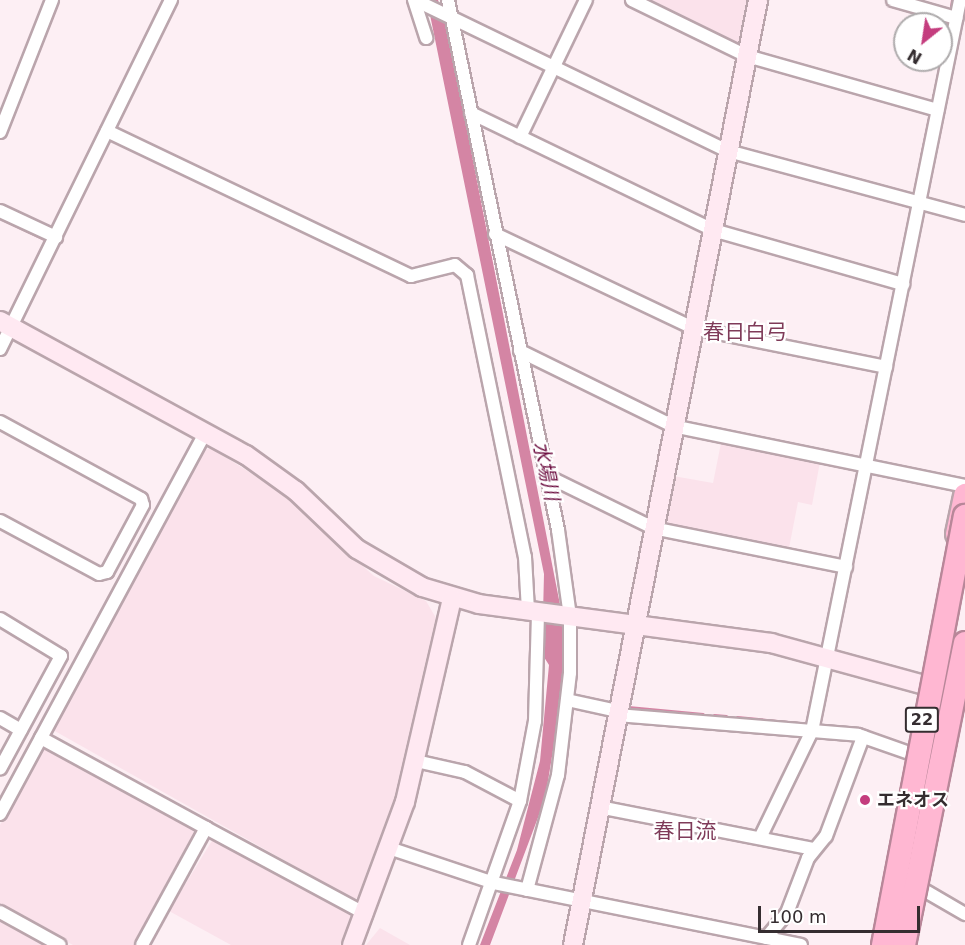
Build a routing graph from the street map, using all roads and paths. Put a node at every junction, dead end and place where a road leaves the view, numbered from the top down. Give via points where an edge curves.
1 (52, 0) edge
2 (171, 0) edge
3 (415, 0) edge
4 (448, 0) edge
5 (586, 0) edge
6 (632, 0) edge
7 (758, 0) edge
8 (893, 0) edge
9 (960, 0) edge
10 (448, 17) junction
11 (956, 18) junction
12 (426, 38) dead end
13 (747, 56) junction
14 (553, 68) junction
15 (938, 110) junction
16 (471, 113) junction
17 (107, 131) junction
18 (0, 132) edge
19 (520, 137) junction
20 (728, 151) junction
21 (919, 205) junction
22 (0, 211) edge
23 (965, 215) edge
24 (712, 230) junction
25 (495, 234) junction
26 (56, 237) junction
27 (903, 284) junction
28 (6, 324) edge
29 (693, 328) junction
30 (0, 349) edge
31 (520, 351) junction
32 (886, 367) junction
33 (0, 422) edge
34 (673, 426) junction
35 (206, 432) junction
36 (867, 466) junction
37 (545, 475) junction
38 (965, 486) edge
39 (965, 495) edge
40 (965, 516) edge
41 (0, 521) edge
42 (653, 528) junction
43 (846, 567) junction
44 (965, 584) edge
45 (452, 598) junction
46 (533, 610) junction
47 (570, 616) junction
48 (0, 619) edge
49 (634, 624) junction
50 (965, 643) edge
51 (829, 655) junction
52 (929, 684) junction
53 (964, 689) edge
54 (567, 700) junction
55 (617, 713) junction
56 (0, 718) edge
57 (21, 730) junction
58 (812, 731) junction
59 (863, 737) junction
60 (41, 738) junction
61 (915, 755) junction
62 (416, 760) junction
63 (0, 769) edge
64 (520, 801) junction
65 (599, 807) junction
66 (0, 814) edge
67 (206, 828) junction
68 (760, 838) junction
69 (392, 849) junction
70 (813, 849) junction
71 (497, 884) junction
72 (523, 889) junction
73 (922, 889) junction
74 (582, 901) junction
75 (0, 912) edge
76 (366, 914) junction
77 (965, 914) edge
78 (766, 938) junction
79 (60, 945) edge
80 (142, 945) edge
81 (352, 945) edge
82 (469, 945) edge
83 (573, 945) edge
84 (801, 945) edge
85 (881, 945) edge
86 (892, 945) edge
87 (904, 945) edge
88 (911, 945) edge

1 - 18 street
2 - 17 street
3 - 10 street
3 - 12 street
4 - 10 street
5 - 14 street
6 - 13 street
7 - 13 street
8 - 11 street
9 - 11 street
10 - 14 street
10 - 16 street
11 - 15 street
13 - 15 street
13 - 20 street
14 - 19 street
14 - 20 street
15 - 21 street
16 - 19 street
16 - 25 street
17 - 26 street
17 - 46 street via 411,276 454,265 468,275
19 - 24 street
20 - 21 street
20 - 24 street
21 - 23 street
21 - 27 street
22 - 26 street
24 - 27 street
24 - 29 street
25 - 29 street
25 - 31 street
26 - 28 street
27 - 32 street
28 - 30 street
28 - 35 street
29 - 32 street
29 - 34 street
31 - 34 street
31 - 37 street
32 - 36 street
33 - 41 street via 141,499 143,505 107,572 99,574
34 - 36 street
34 - 42 street
35 - 45 street via 277,476 374,562
35 - 60 street
36 - 38 street
36 - 43 street
37 - 42 street
37 - 47 street
39 - 52 highway, 22
40 - 85 highway, bridge
42 - 43 street
42 - 49 street
43 - 51 street
44 - 86 highway
45 - 46 street
45 - 62 street
46 - 47 street
46 - 64 street via 535,721
47 - 49 street
47 - 54 street
48 - 57 street via 61,656
49 - 51 street
49 - 55 street
50 - 87 highway, bridge
51 - 52 street
51 - 58 street
52 - 53 street
52 - 61 highway, 22
53 - 73 highway, 22
54 - 55 street
54 - 72 street via 554,801
55 - 58 street
55 - 65 street
56 - 57 street
57 - 63 street
58 - 59 street
58 - 68 street
59 - 61 street
59 - 70 street via 826,836
60 - 66 street
60 - 67 street
61 - 85 highway, 22
62 - 64 street via 465,772
62 - 69 street
64 - 71 street
65 - 68 street
65 - 74 street
67 - 76 street
67 - 80 street
68 - 70 street
69 - 71 street
69 - 76 street
70 - 78 street via 787,913
71 - 72 street
71 - 82 street
72 - 74 street
73 - 77 street
73 - 88 highway, 22
74 - 78 street
74 - 83 street
75 - 79 street
76 - 81 street
78 - 84 street

